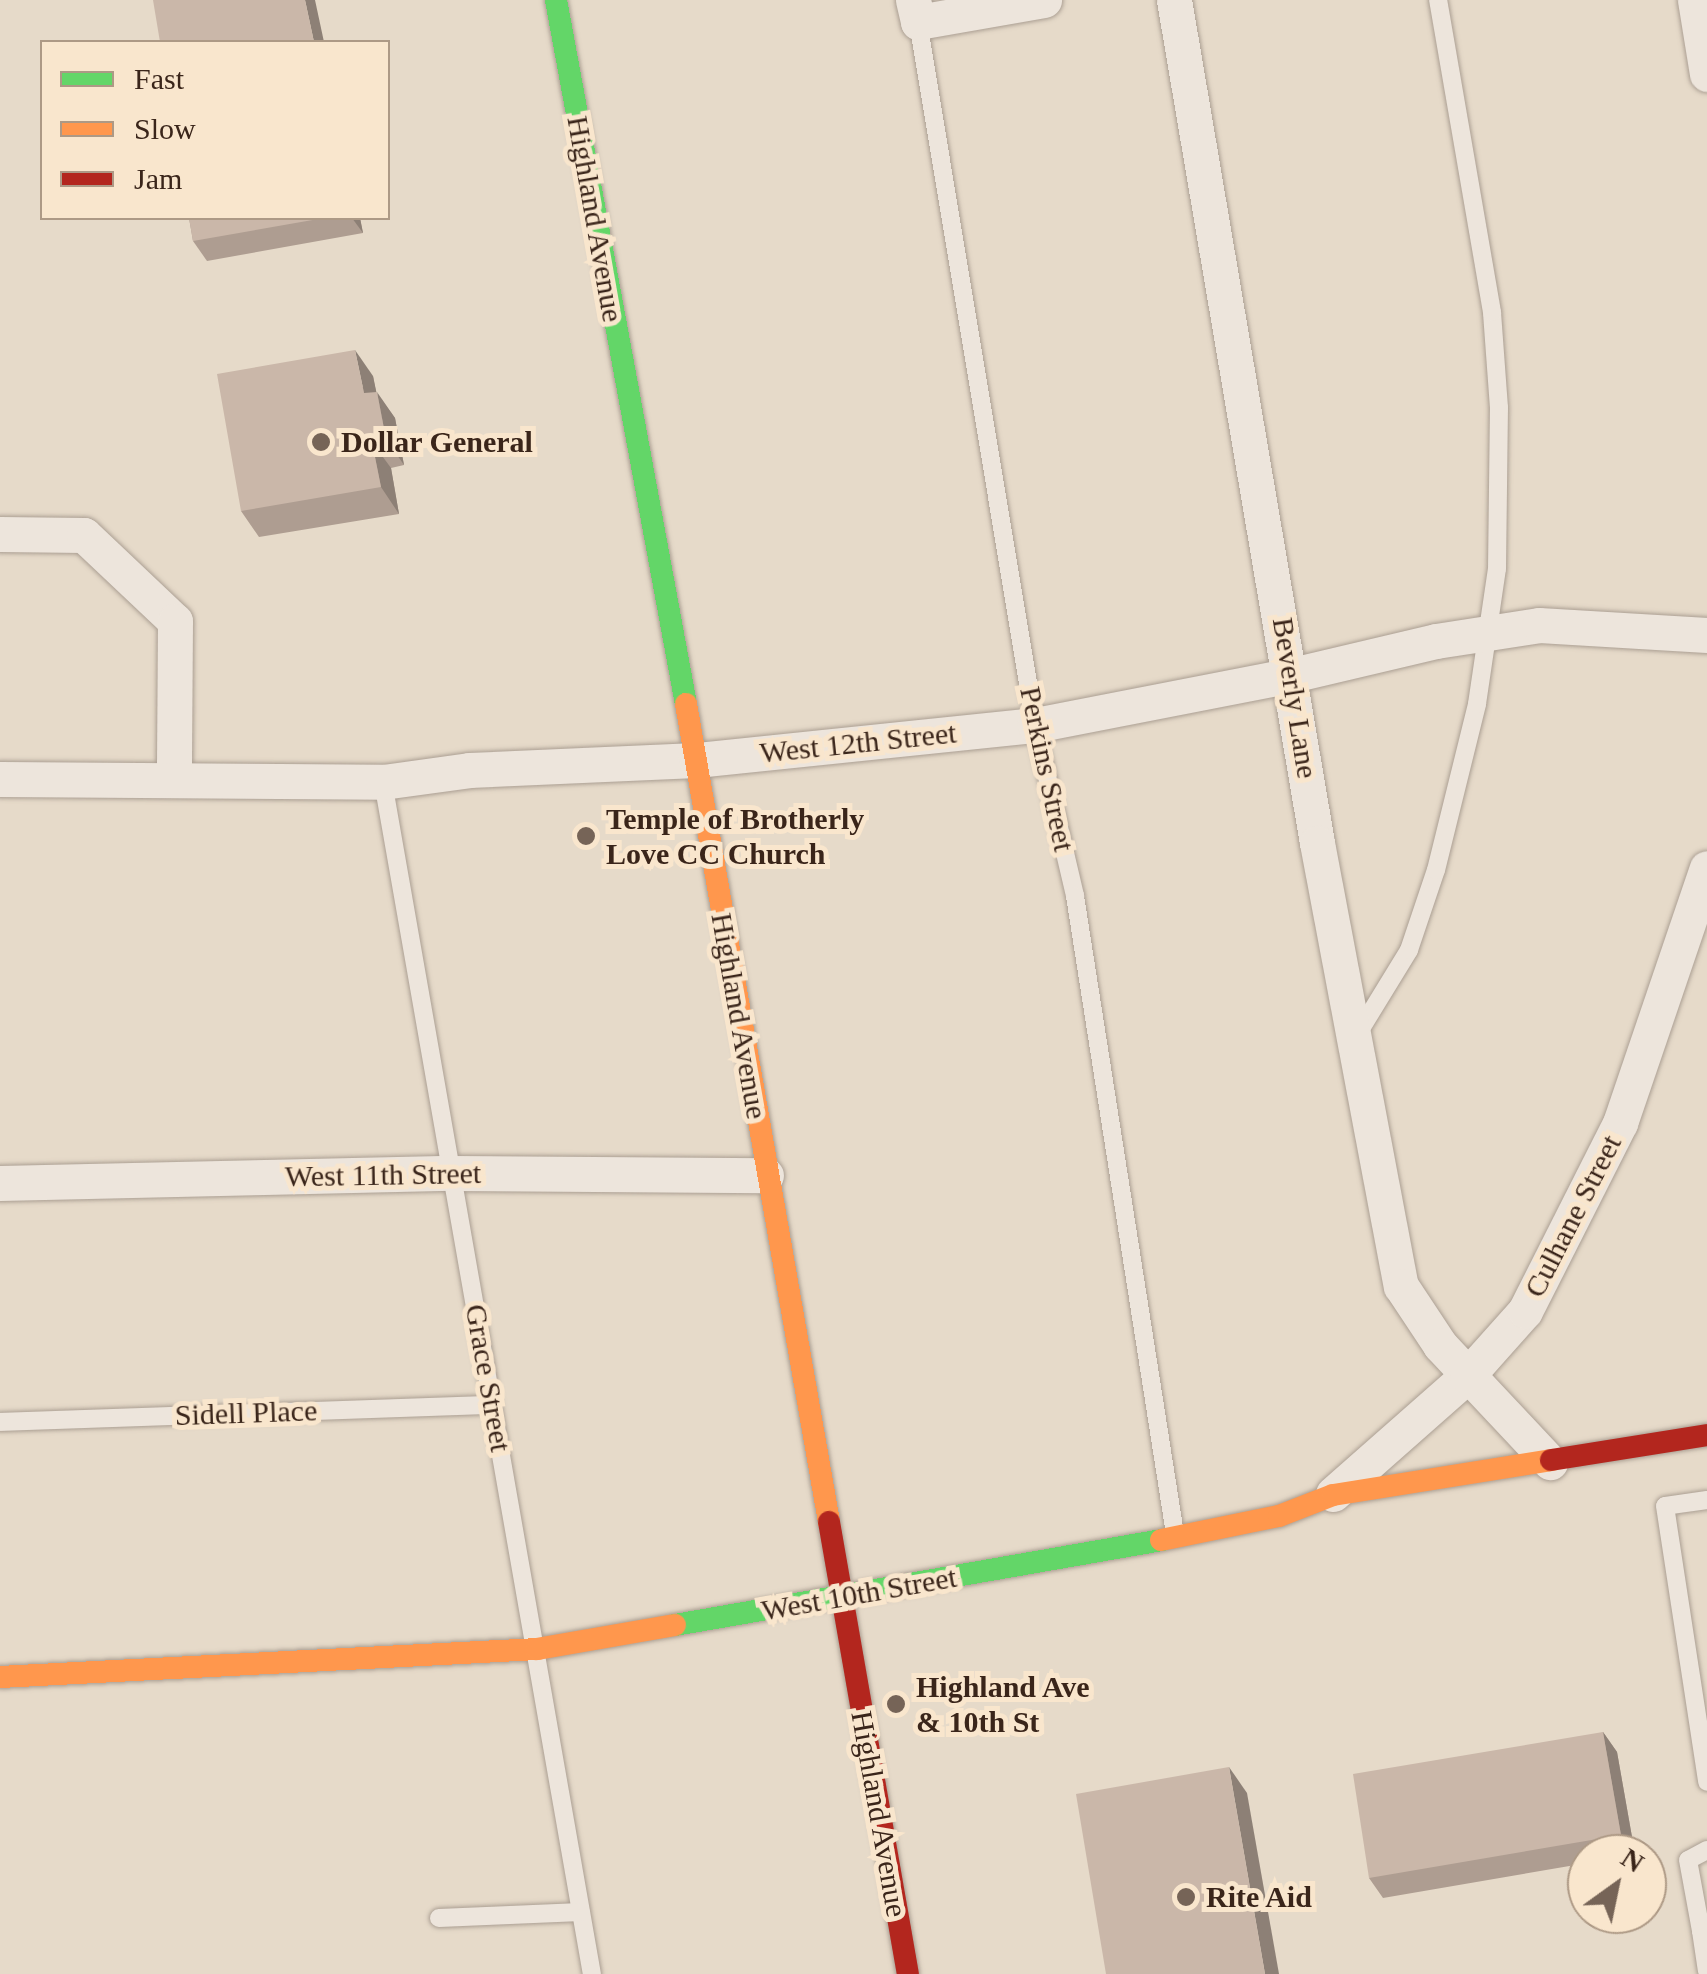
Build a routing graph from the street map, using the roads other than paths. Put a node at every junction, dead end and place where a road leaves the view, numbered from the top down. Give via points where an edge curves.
1 (556, 0) edge
2 (1044, 0) edge
3 (1174, 0) edge
4 (1438, 0) edge
5 (1698, 0) edge
6 (916, 11) edge
7 (1707, 74) edge
8 (0, 534) edge
9 (1486, 632) junction
10 (1707, 635) edge
11 (1292, 675) junction
12 (1035, 724) junction
13 (696, 760) junction
14 (0, 778) edge
15 (174, 780) junction
16 (383, 782) junction
17 (1707, 868) edge
18 (1354, 1039) junction
19 (452, 1173) junction
20 (766, 1175) junction
21 (0, 1183) edge
22 (1467, 1376) junction
23 (492, 1405) junction
24 (0, 1422) edge
25 (1707, 1435) edge
26 (1550, 1462) junction
27 (1332, 1495) junction
28 (1707, 1500) edge
29 (1175, 1538) junction
30 (841, 1598) junction
31 (536, 1649) junction
32 (0, 1677) edge
33 (1707, 1782) edge
34 (1707, 1850) edge
35 (581, 1912) junction
36 (439, 1918) dead end
37 (1704, 1931) edge
38 (1707, 1971) edge
39 (592, 1974) edge
40 (908, 1974) edge

1 - 13 main road, Highland Avenue
2 - 6 street
3 - 11 street, Beverly Lane
4 - 9 lane via 1492,312 1499,408 1497,568
5 - 7 street
6 - 12 lane, Perkins Street
8 - 15 street via 84,535 175,621
9 - 10 street, West 12th Street via 1539,624
9 - 11 street, West 12th Street
9 - 18 lane via 1478,704 1436,870 1409,950
11 - 12 street, West 12th Street
11 - 18 street, Beverly Lane
12 - 13 street, West 12th Street
12 - 29 lane, Perkins Street via 1075,896
13 - 16 street, West 12th Street via 469,770
13 - 20 main road, Highland Avenue
14 - 15 street, West 12th Street
15 - 16 street, West 12th Street
16 - 19 lane, Grace Street
17 - 22 street, Culhane Street via 1620,1123 1525,1311
18 - 22 street, Beverly Lane via 1401,1286
19 - 20 street, West 11th Street
19 - 21 street, West 11th Street
19 - 23 lane, Grace Street
20 - 30 main road, Highland Avenue
22 - 26 street
22 - 27 street, Culhane Street
23 - 24 lane, Sidell Place
23 - 31 lane, Grace Street
25 - 26 main road, West 10th Street
26 - 27 main road, West 10th Street
27 - 29 main road, West 10th Street via 1279,1516
28 - 33 lane via 1665,1506
29 - 30 main road, West 10th Street
30 - 31 main road, West 10th Street
30 - 40 main road, Highland Avenue
31 - 32 main road, West 10th Street
31 - 35 lane, Grace Street
34 - 37 lane via 1688,1860
35 - 36 lane
35 - 39 lane, Grace Street
37 - 38 lane

